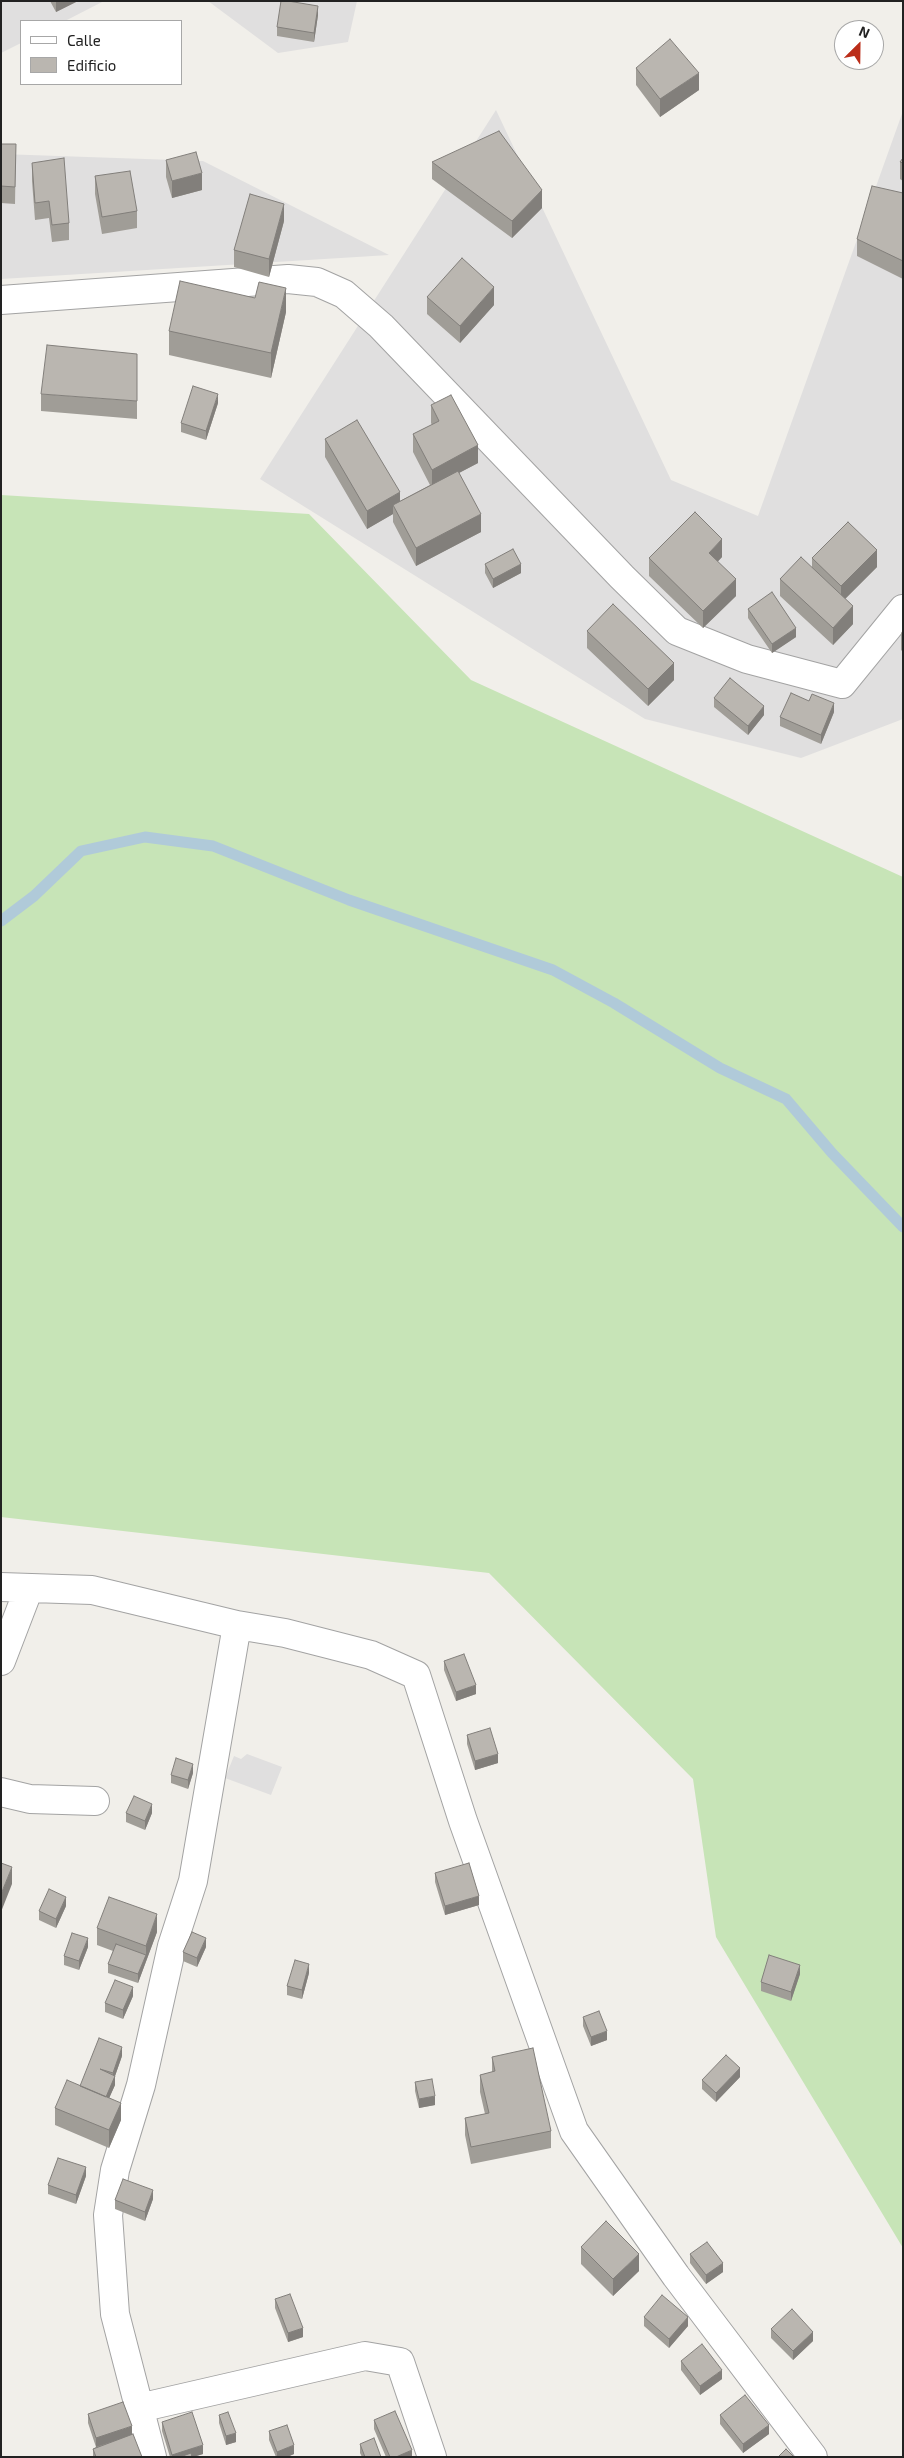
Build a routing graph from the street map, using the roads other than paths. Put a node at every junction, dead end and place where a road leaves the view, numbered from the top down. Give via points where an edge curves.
1 (1, 300) edge
2 (903, 609) edge
3 (1, 1586) edge
4 (29, 1588) junction
5 (238, 1625) junction
6 (1, 1661) edge
7 (1, 1792) edge
8 (95, 1801) dead end
9 (139, 2408) junction
10 (152, 2457) edge
11 (432, 2457) edge
12 (813, 2457) edge

1 - 2 street via 288,279 316,282 344,294 381,326 677,631 747,659 842,684
3 - 4 street
4 - 5 street via 92,1590
4 - 6 street
5 - 9 street via 193,1881 172,1946 141,2085 115,2170 108,2215 115,2314
5 - 12 street via 285,1633 371,1655 416,1675 574,2131 676,2276
7 - 8 street via 30,1799
9 - 10 street
9 - 11 street via 365,2356 400,2362

